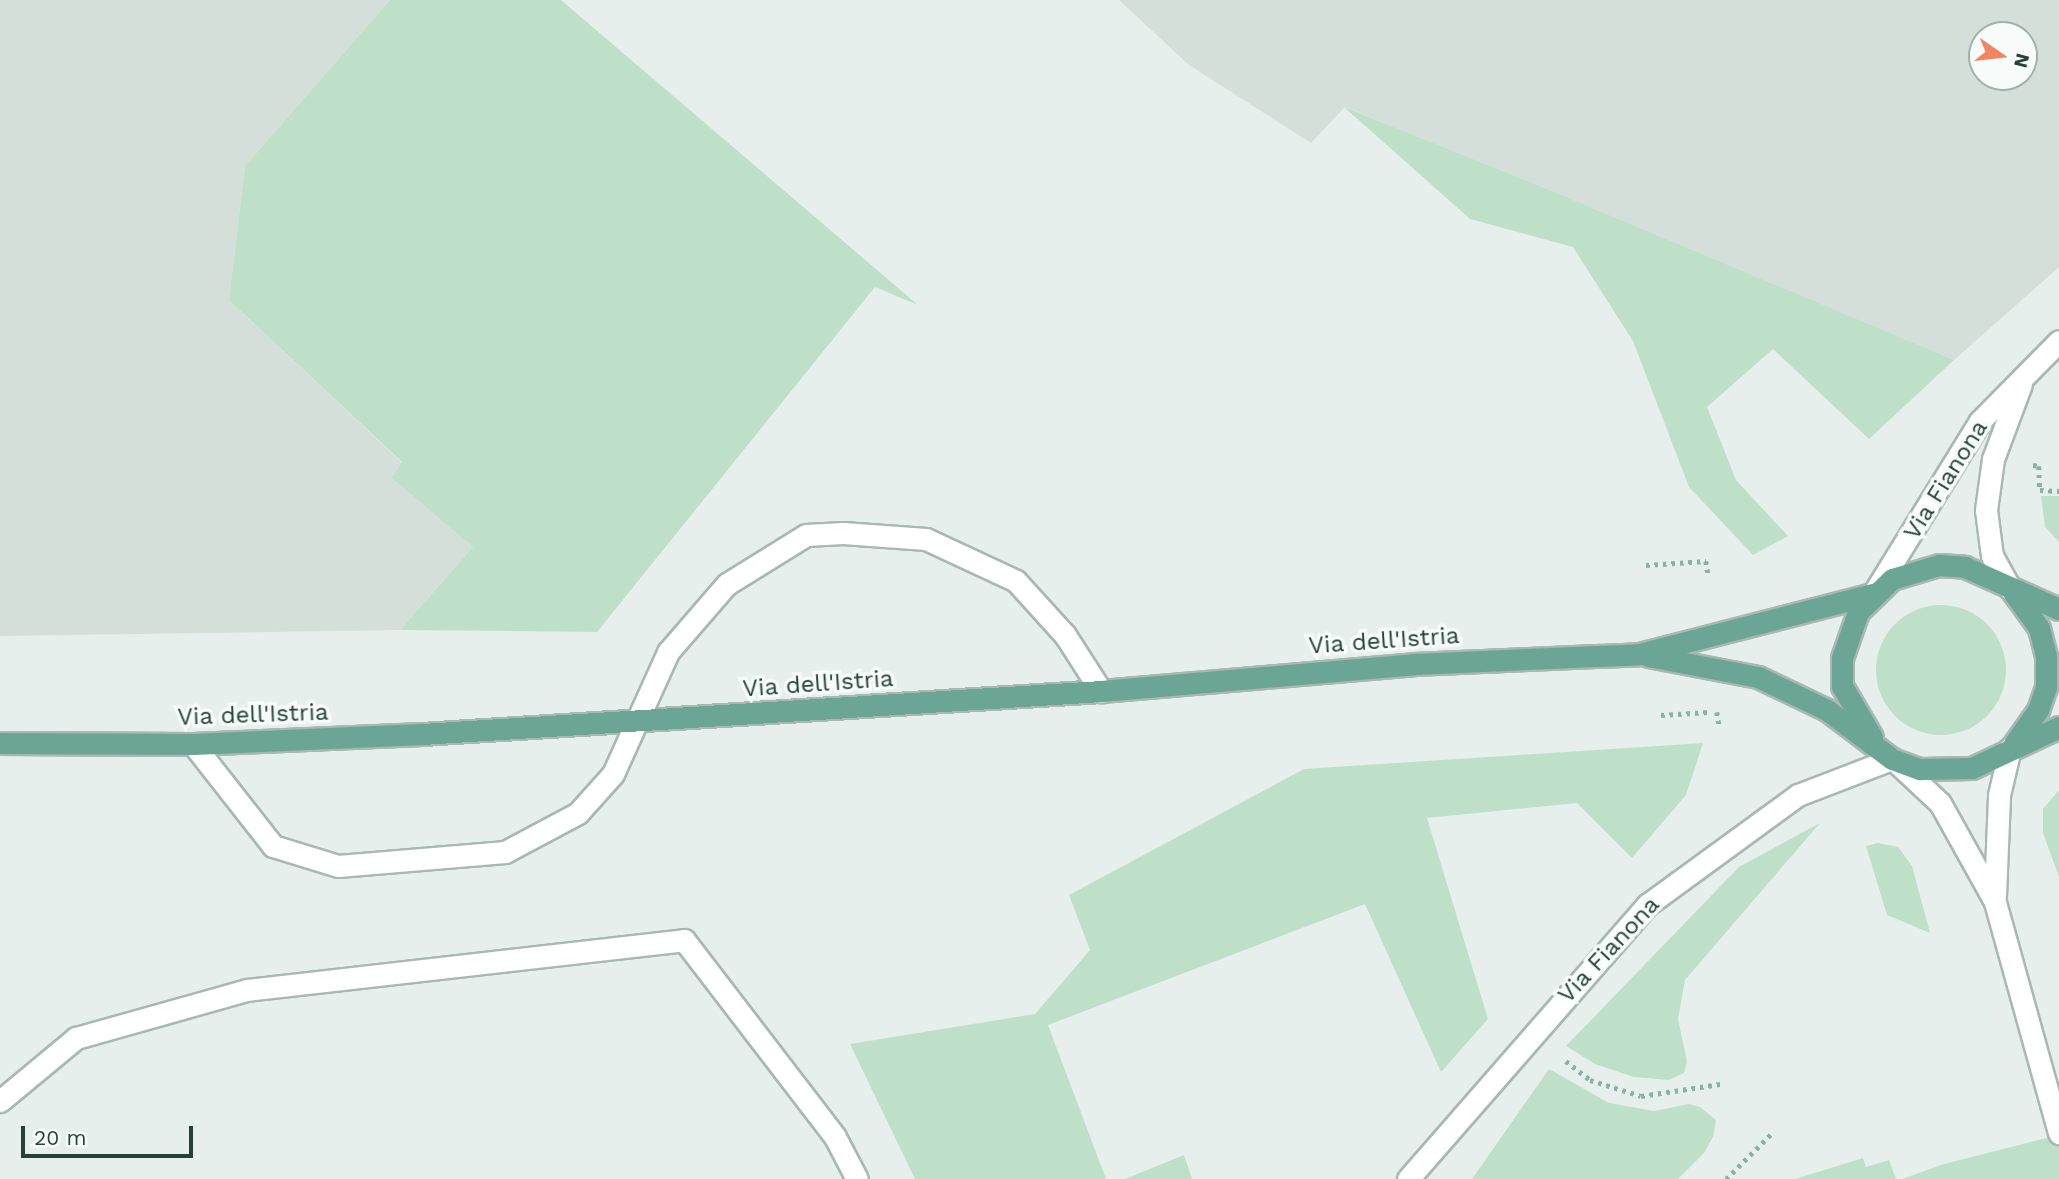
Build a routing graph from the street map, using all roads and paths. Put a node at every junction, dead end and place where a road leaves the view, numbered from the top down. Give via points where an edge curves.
1 (2059, 341) edge
2 (2025, 372) junction
3 (2040, 490) dead end
4 (2059, 491) edge
5 (1646, 565) dead end
6 (1708, 573) dead end
7 (2011, 590) junction
8 (1873, 594) junction
9 (2059, 609) edge
10 (1639, 654) junction
11 (1101, 691) junction
12 (1661, 715) dead end
13 (638, 722) junction
14 (1719, 725) dead end
15 (2059, 727) edge
16 (0, 743) edge
17 (193, 744) junction
18 (2010, 748) junction
19 (1892, 759) junction
20 (1995, 902) junction
21 (1560, 1057) dead end
22 (1720, 1084) dead end
23 (0, 1101) edge
24 (2059, 1133) edge
25 (1771, 1134) dead end
26 (857, 1179) edge
27 (1408, 1179) edge
28 (1726, 1179) edge

1 - 2 street, Via Fianona
2 - 7 street, Via Fianona via 1993,459 1986,510 1992,556
2 - 8 street, Via Fianona via 1955,457
3 - 4 path
5 - 6 path via 1706,561
7 - 8 main road, Via dell'Istria via 1965,567 1939,565 1892,579
7 - 9 main road, Via dell'Istria
7 - 18 main road, Via dell'Istria via 2039,628 2046,656 2046,687 2038,710
8 - 10 main road, Via dell'Istria
8 - 19 main road, Via dell'Istria via 1848,634 1842,686 1852,709
10 - 11 main road, Via dell'Istria via 1414,664
10 - 19 main road, Via dell'Istria via 1758,677 1826,710
11 - 13 main road, Via dell'Istria
11 - 13 street via 1065,635 1016,581 926,539 806,535 727,584 668,652
12 - 14 path via 1717,711
13 - 17 main road, Via dell'Istria
13 - 17 street via 613,774 578,813 505,852 338,866 273,846
15 - 18 main road, Via dell'Istria
16 - 17 main road, Via dell'Istria
18 - 19 main road, Via dell'Istria via 1972,768 1938,771
18 - 20 street via 1999,795
19 - 20 street via 1940,803
19 - 27 street, Via Fianona via 1798,795 1647,905
20 - 24 street
21 - 22 path via 1590,1080 1641,1096
23 - 26 street via 76,1038 247,990 684,940 835,1137
25 - 28 path

